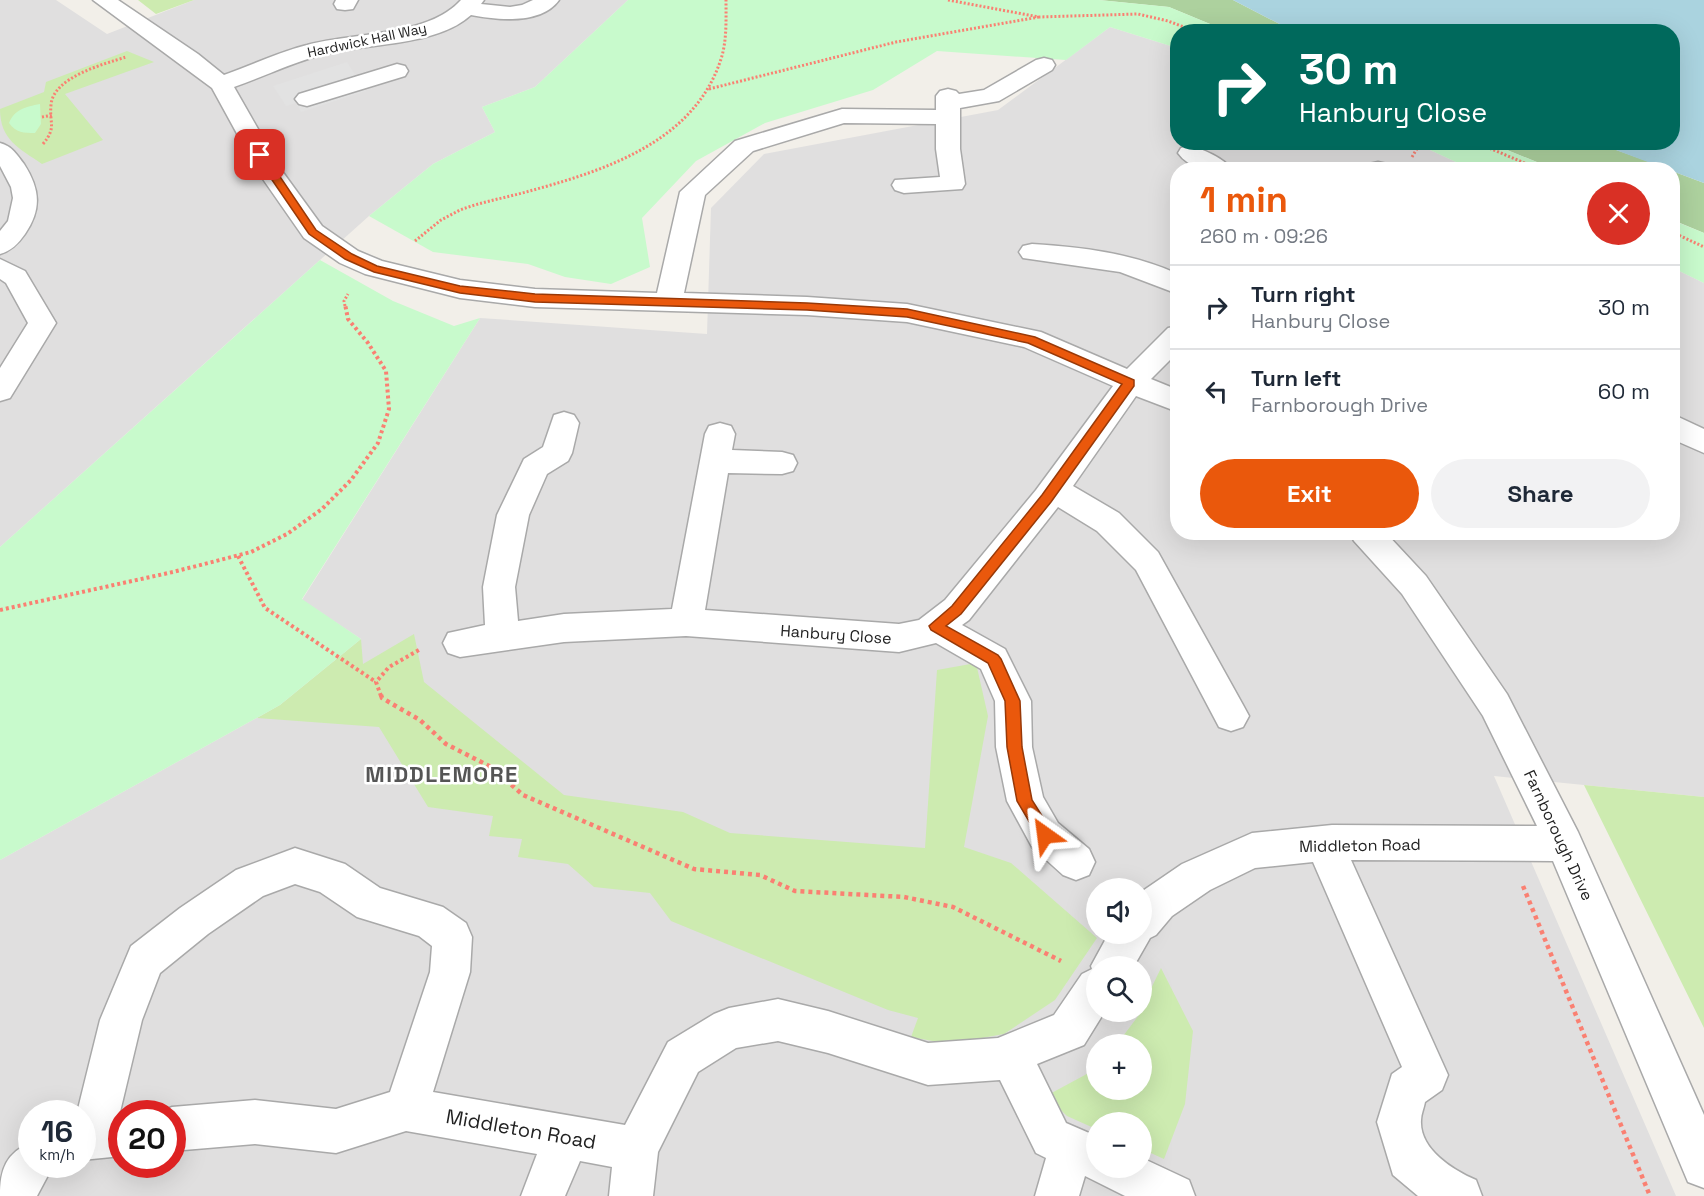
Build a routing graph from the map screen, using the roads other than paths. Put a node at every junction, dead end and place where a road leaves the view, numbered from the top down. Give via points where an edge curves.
1 (104, 0) edge
2 (548, 0) edge
3 (471, 4) edge
4 (378, 39) junction
5 (1044, 65) dead end
6 (221, 84) junction
7 (307, 99) dead end
8 (948, 106) junction
9 (0, 150) edge
10 (1190, 153) dead end
11 (1206, 162) edge
12 (904, 185) dead end
13 (0, 246) edge
14 (1032, 252) dead end
15 (0, 268) edge
16 (1170, 281) edge
17 (668, 303) junction
18 (1170, 342) edge
19 (1130, 383) junction
20 (0, 391) edge
21 (1170, 399) edge
22 (564, 423) dead end
23 (1680, 429) edge
24 (1702, 439) edge
25 (782, 463) dead end
26 (1053, 489) junction
27 (1372, 540) edge
28 (686, 622) junction
29 (936, 626) junction
30 (503, 636) junction
31 (460, 643) road end
32 (1231, 716) dead end
33 (1324, 843) junction
34 (1565, 844) junction
35 (1076, 862) dead end
36 (1152, 910) edge
37 (1081, 976) edge
38 (1010, 1054) junction
39 (406, 1109) junction
40 (186, 1129) edge
41 (99, 1136) edge
42 (569, 1137) junction
43 (636, 1149) junction
44 (1084, 1153) edge
45 (1704, 1166) edge
46 (23, 1178) edge
47 (1136, 1178) edge
48 (14, 1196) edge
49 (543, 1196) edge
50 (631, 1196) edge
51 (1057, 1196) edge
52 (1173, 1196) edge
53 (1460, 1196) edge

1 - 6 street
2 - 3 street via 524,12 499,14
3 - 4 street, Hardwick Hall Way via 444,22
4 - 6 street, Hardwick Hall Way via 314,50
4 - 7 street via 403,78
5 - 8 street via 991,96
6 - 17 street via 270,172 312,232 348,257 374,268 460,289 535,298
8 - 12 street via 953,184
8 - 17 street via 842,116 744,146 693,192
9 - 13 street via 17,170 27,206 11,236
10 - 11 street
14 - 16 street via 1094,256 1133,265
15 - 20 street via 16,277 42,323
17 - 19 street via 907,313 1031,339
18 - 19 street, Hanbury Close
19 - 21 street
19 - 26 street, Hanbury Close
22 - 30 street via 557,453 535,467 513,514 499,587
23 - 24 street
25 - 28 street via 718,447
26 - 29 street, Hanbury Close via 957,610
26 - 32 street via 1108,522 1147,561
27 - 34 street, Farnborough Drive via 1414,585 1496,705
28 - 29 street, Hanbury Close via 899,638 928,632
28 - 30 street, Hanbury Close via 564,628
29 - 35 street via 993,659 1013,701 1014,747 1025,801 1045,835
30 - 31 street, Hanbury Close
33 - 34 street, Middleton Road
33 - 36 street, Middleton Road via 1252,851 1196,877
33 - 53 street via 1427,1075 1407,1089 1399,1122 1409,1159 1443,1188
34 - 45 street, Farnborough Drive
37 - 38 street via 1069,1030
38 - 43 street via 1000,1059 928,1064 778,1020 729,1029 683,1057
38 - 44 street via 1051,1138
39 - 40 street via 336,1131 255,1122
39 - 41 street via 450,972 452,938 429,920 371,904 331,877 295,866 250,883 145,960 121,1020
39 - 42 street, Middleton Road
42 - 43 street, Middleton Road
42 - 49 street
43 - 50 street
44 - 51 street
46 - 48 street
47 - 52 street

